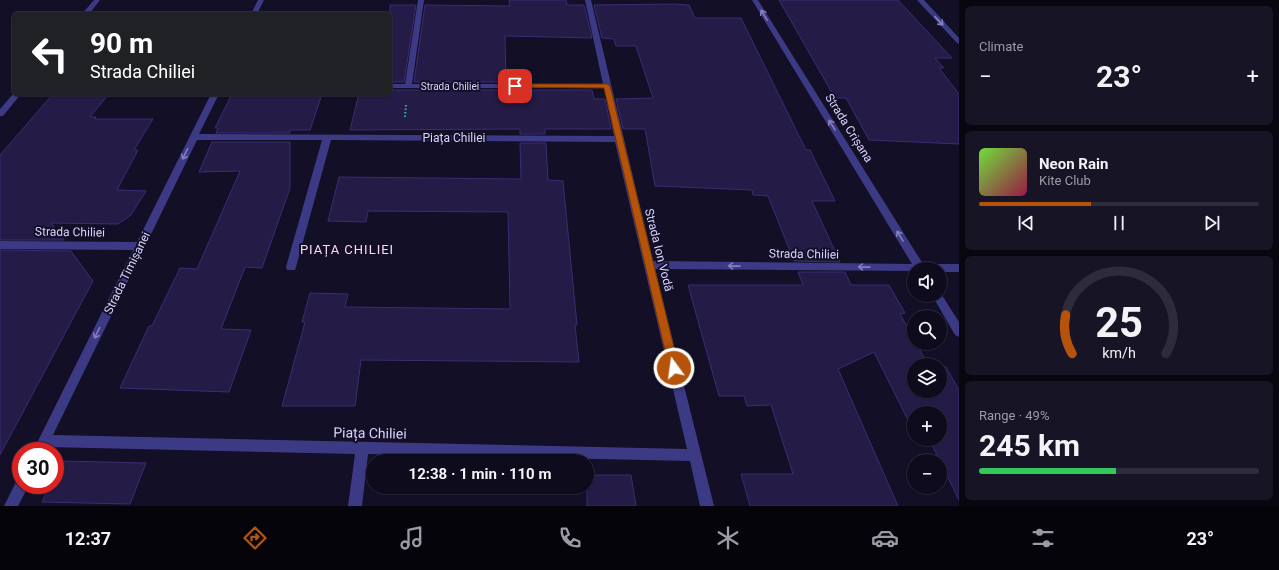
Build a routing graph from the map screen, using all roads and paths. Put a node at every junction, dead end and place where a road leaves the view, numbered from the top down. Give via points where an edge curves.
1 (97, 0) edge
2 (261, 0) edge
3 (421, 0) edge
4 (588, 0) edge
5 (755, 0) edge
6 (920, 0) edge
7 (87, 12) edge
8 (255, 12) edge
9 (959, 42) edge
10 (392, 86) edge
11 (408, 86) junction
12 (607, 86) junction
13 (15, 96) edge
14 (214, 96) edge
15 (0, 114) edge
16 (194, 137) junction
17 (327, 138) junction
18 (403, 138) junction
19 (619, 139) junction
20 (0, 245) edge
21 (140, 246) junction
22 (916, 262) edge
23 (649, 265) junction
24 (290, 267) dead end
25 (907, 268) edge
26 (947, 268) edge
27 (959, 268) edge
28 (940, 302) edge
29 (959, 332) edge
30 (43, 442) edge
31 (64, 446) edge
32 (362, 448) junction
33 (696, 455) junction
34 (18, 494) edge
35 (12, 506) edge
36 (355, 506) edge
37 (707, 506) edge

1 - 7 street
2 - 8 street
3 - 11 street
4 - 12 street, Strada Ion Vodă
22 -> 5 street, Strada Crișana
6 -> 9 street
10 - 11 street, Strada Chiliei
11 - 12 street, Strada Chiliei
11 - 18 path
12 - 19 street, Strada Ion Vodă
13 - 15 street
14 - 16 street, Strada Timișanei
16 - 17 street, Piața Chiliei
16 -> 21 street, Strada Timișanei
17 - 18 street, Piața Chiliei
17 - 24 street
18 - 19 street, Piața Chiliei
19 - 23 street, Strada Ion Vodă
20 - 21 street, Strada Chiliei
21 -> 30 street, Strada Timișanei
25 -> 23 street, Strada Chiliei
23 - 33 street, Strada Ion Vodă
26 - 27 street, Strada Chiliei
28 - 29 street
31 - 32 street, Piața Chiliei
32 - 33 street, Piața Chiliei
32 - 36 street
33 - 37 street, Strada Ion Vodă
34 - 35 street

